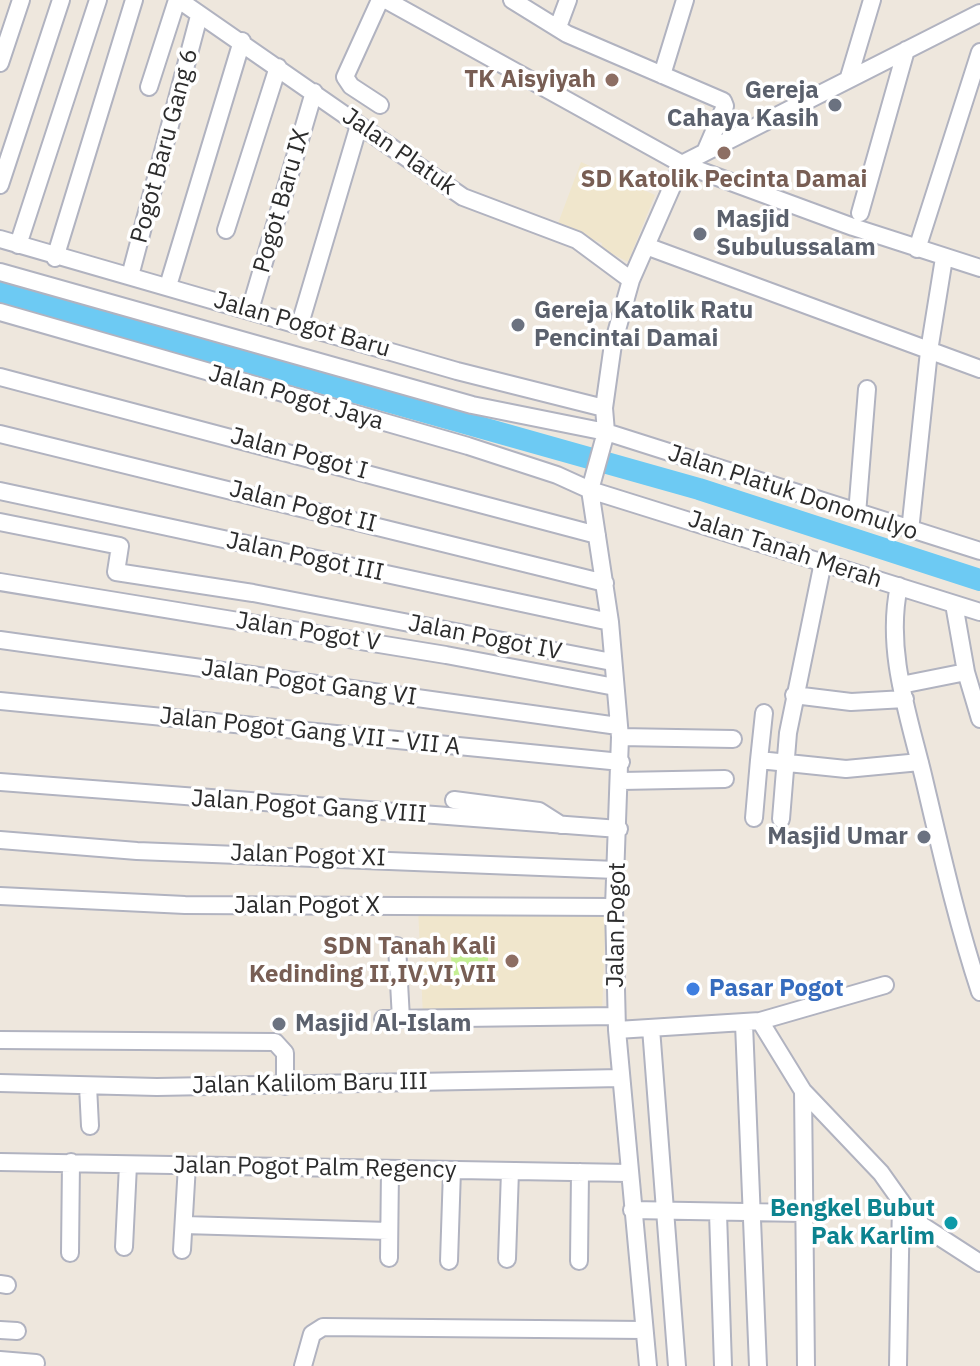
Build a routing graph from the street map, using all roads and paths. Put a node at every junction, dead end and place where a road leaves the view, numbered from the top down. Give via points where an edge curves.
1 (21, 0) edge
2 (61, 0) edge
3 (98, 0) edge
4 (134, 0) edge
5 (178, 0) edge
6 (383, 0) edge
7 (512, 0) edge
8 (568, 0) edge
9 (685, 0) edge
10 (872, 0) edge
11 (980, 13) edge
12 (199, 16) junction
13 (558, 27) junction
14 (242, 41) junction
15 (906, 50) junction
16 (980, 52) edge
17 (0, 63) edge
18 (278, 67) junction
19 (662, 75) junction
20 (849, 77) junction
21 (149, 87) dead end
22 (314, 92) junction
23 (380, 105) dead end
24 (359, 125) junction
25 (706, 150) junction
26 (682, 164) junction
27 (0, 185) edge
28 (860, 213) dead end
29 (226, 230) dead end
30 (0, 239) edge
31 (18, 245) junction
32 (646, 246) junction
33 (917, 249) junction
34 (55, 258) junction
35 (944, 258) junction
36 (980, 268) edge
37 (0, 272) edge
38 (130, 276) junction
39 (631, 280) junction
40 (168, 286) junction
41 (250, 310) junction
42 (0, 312) edge
43 (300, 324) junction
44 (929, 351) junction
45 (980, 369) edge
46 (0, 377) edge
47 (867, 389) dead end
48 (604, 408) junction
49 (0, 434) edge
50 (606, 434) junction
51 (591, 487) junction
52 (0, 491) edge
53 (857, 514) junction
54 (0, 522) edge
55 (910, 531) junction
56 (597, 535) junction
57 (980, 551) edge
58 (823, 562) junction
59 (0, 582) edge
60 (605, 583) junction
61 (899, 586) junction
62 (954, 604) junction
63 (980, 612) edge
64 (610, 622) junction
65 (0, 640) edge
66 (612, 662) junction
67 (966, 672) junction
68 (615, 687) junction
69 (903, 692) junction
70 (794, 695) junction
71 (0, 701) edge
72 (764, 713) dead end
73 (980, 719) edge
74 (619, 732) junction
75 (733, 739) dead end
76 (759, 760) junction
77 (621, 762) junction
78 (920, 762) junction
79 (785, 763) junction
80 (725, 779) dead end
81 (621, 781) junction
82 (0, 782) edge
83 (454, 800) dead end
84 (754, 818) dead end
85 (781, 819) dead end
86 (561, 825) junction
87 (619, 829) junction
88 (0, 840) edge
89 (616, 870) junction
90 (0, 896) edge
91 (614, 907) junction
92 (397, 946) dead end
93 (885, 985) dead end
94 (980, 992) edge
95 (383, 1019) dead end
96 (401, 1019) junction
97 (617, 1023) junction
98 (752, 1023) junction
99 (651, 1028) junction
100 (0, 1040) edge
101 (621, 1078) junction
102 (0, 1083) edge
103 (88, 1086) junction
104 (285, 1086) junction
105 (803, 1091) junction
106 (90, 1126) dead end
107 (0, 1162) edge
108 (71, 1162) junction
109 (128, 1165) junction
110 (187, 1165) junction
111 (390, 1169) junction
112 (452, 1170) junction
113 (510, 1171) junction
114 (580, 1172) junction
115 (629, 1173) junction
116 (901, 1201) junction
117 (632, 1210) junction
118 (664, 1210) junction
119 (718, 1213) junction
120 (803, 1213) junction
121 (752, 1214) junction
122 (184, 1225) junction
123 (389, 1231) junction
124 (124, 1247) dead end
125 (182, 1250) dead end
126 (70, 1253) dead end
127 (389, 1258) dead end
128 (507, 1259) dead end
129 (449, 1261) dead end
130 (579, 1261) dead end
131 (980, 1263) edge
132 (644, 1330) junction
133 (0, 1360) edge
134 (36, 1363) dead end
135 (303, 1366) edge
136 (648, 1366) edge
137 (677, 1366) edge
138 (723, 1366) edge
139 (758, 1366) edge
140 (806, 1366) edge
141 (898, 1366) edge

1 - 17 street
2 - 27 street
3 - 31 street
4 - 34 street
5 - 12 street, Jalan Platuk
5 - 21 street
6 - 23 street via 345,77
6 - 26 street
7 - 13 street
8 - 13 street
9 - 19 street
10 - 20 street
11 - 15 street
12 - 14 street, Jalan Platuk
12 - 38 street, Pogot Baru Gang 6
13 - 19 street
14 - 18 street, Jalan Platuk
14 - 40 street
15 - 20 street
15 - 28 street
16 - 33 street
18 - 22 street, Jalan Platuk
18 - 29 street
19 - 25 street via 723,101
20 - 25 street
22 - 24 street, Jalan Platuk
22 - 41 street, Pogot Baru IX
24 - 39 street, Jalan Platuk via 463,197 577,240
24 - 43 street
25 - 26 street
26 - 32 street
26 - 33 street
30 - 31 street, Jalan Pogot Baru
31 - 34 street, Jalan Pogot Baru
32 - 39 street
32 - 44 street
33 - 35 street
34 - 38 street, Jalan Pogot Baru
35 - 36 street
35 - 44 street
37 - 50 street, Jalan Platuk Donomulyo via 472,405
38 - 40 street, Jalan Pogot Baru
39 - 48 street via 613,344
40 - 41 street, Jalan Pogot Baru
41 - 43 street, Jalan Pogot Baru
42 - 51 street, Jalan Pogot Jaya via 468,446
43 - 48 street, Jalan Pogot Baru
44 - 45 street
44 - 55 street
46 - 56 street, Jalan Pogot I
47 - 53 street
48 - 50 street
49 - 60 street, Jalan Pogot II
50 - 51 street
50 - 53 street, Jalan Platuk Donomulyo
51 - 56 street, Jalan Pogot
51 - 58 street, Jalan Tanah Merah
52 - 64 street, Jalan Pogot III
53 - 55 street, Jalan Platuk Donomulyo
54 - 66 street, Jalan Pogot IV via 120,546 116,572
55 - 57 street, Jalan Platuk Donomulyo
56 - 60 street, Jalan Pogot
58 - 61 street, Jalan Tanah Merah
58 - 70 street
59 - 68 street, Jalan Pogot V
60 - 64 street, Jalan Pogot
61 - 62 street, Jalan Tanah Merah
61 - 69 street via 894,630
62 - 63 street, Jalan Tanah Merah
62 - 67 street
64 - 66 street, Jalan Pogot
65 - 74 street, Jalan Pogot Gang VI
66 - 68 street, Jalan Pogot
67 - 69 street
67 - 73 street
68 - 74 street, Jalan Pogot
69 - 70 street via 865,703
69 - 78 street
70 - 79 street
71 - 77 street, Jalan Pogot Gang VII - VII A
72 - 76 street
74 - 75 street, Jalan Pogot Gang VI
74 - 77 street, Jalan Pogot
76 - 79 street
76 - 84 street
77 - 81 street, Jalan Pogot
78 - 79 street via 846,769
78 - 94 street via 959,929
79 - 85 street
80 - 81 street
81 - 87 street, Jalan Pogot
82 - 86 street, Jalan Pogot Gang VIII
83 - 86 street via 539,811
86 - 87 street, Jalan Pogot Gang VIII
87 - 89 street, Jalan Pogot
88 - 89 street, Jalan Pogot XI via 137,851
89 - 91 street, Jalan Pogot
90 - 91 street, Jalan Pogot X via 185,905
91 - 97 street, Jalan Pogot
92 - 96 street
93 - 98 street
95 - 96 street
96 - 97 street
97 - 99 street
97 - 101 street, Jalan Pogot
98 - 99 street
98 - 105 street
98 - 121 street
99 - 118 street
100 - 104 street via 275,1042 285,1053
101 - 104 street, Jalan Kalilom Baru III
101 - 115 street, Jalan Pogot
102 - 103 street, Jalan Kalilom Baru III
103 - 104 street, Jalan Kalilom Baru III
103 - 106 street
105 - 116 street
105 - 120 street
107 - 108 street, Jalan Pogot Palm Regency
108 - 109 street, Jalan Pogot Palm Regency
108 - 126 street
109 - 110 street, Jalan Pogot Palm Regency
109 - 124 street
110 - 111 street, Jalan Pogot Palm Regency
110 - 122 street
111 - 112 street, Jalan Pogot Palm Regency
111 - 123 street
112 - 113 street, Jalan Pogot Palm Regency
112 - 129 street
113 - 114 street, Jalan Pogot Palm Regency
113 - 128 street
114 - 115 street, Jalan Pogot Palm Regency
114 - 130 street
115 - 117 street, Jalan Pogot
116 - 131 street via 915,1221
116 - 141 street
117 - 118 street
117 - 132 street, Jalan Pogot
118 - 119 street
118 - 137 street
119 - 121 street
119 - 138 street
120 - 121 street
120 - 140 street
121 - 139 street
122 - 123 street
122 - 125 street
123 - 127 street
132 - 135 street via 323,1327 312,1334
132 - 136 street, Jalan Pogot
133 - 134 street

